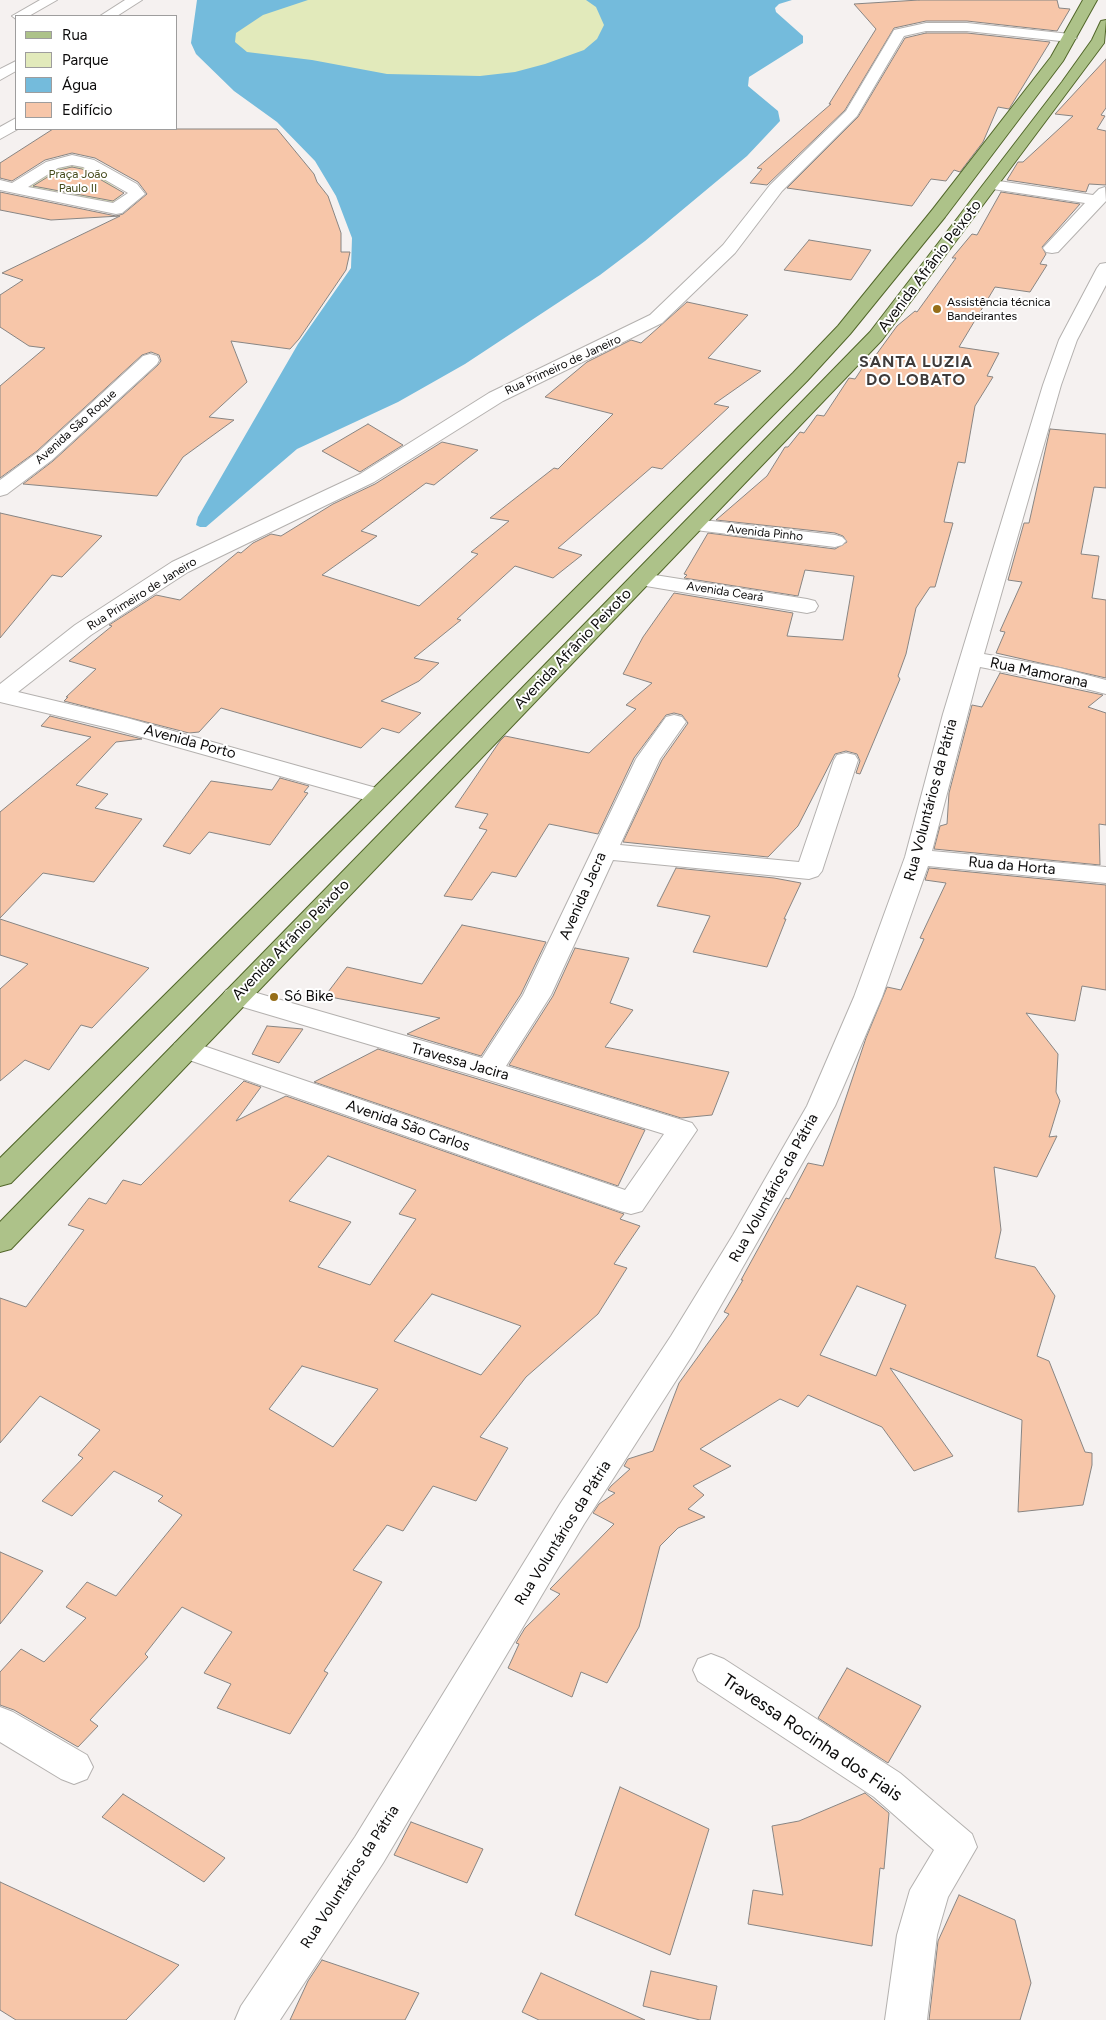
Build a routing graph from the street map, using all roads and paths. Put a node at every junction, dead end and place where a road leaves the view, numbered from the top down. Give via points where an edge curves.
1 (50, 0) edge
2 (135, 0) edge
3 (1090, 0) edge
4 (22, 15) edge
5 (110, 15) edge
6 (1106, 24) edge
7 (1070, 38) junction
8 (15, 66) edge
9 (0, 76) edge
10 (15, 124) edge
11 (0, 134) edge
12 (992, 186) junction
13 (7, 187) edge
14 (1101, 195) edge
15 (1052, 248) dead end
16 (1106, 268) edge
17 (150, 360) dead end
18 (0, 490) edge
19 (694, 525) junction
20 (835, 540) dead end
21 (642, 579) junction
22 (807, 606) dead end
23 (973, 659) junction
24 (1106, 688) edge
25 (0, 695) edge
26 (674, 722) dead end
27 (846, 760) dead end
28 (378, 796) junction
29 (603, 851) junction
30 (918, 857) junction
31 (1106, 875) edge
32 (236, 996) junction
33 (185, 1049) junction
34 (489, 1070) junction
35 (682, 1130) joint
36 (0, 1176) edge
37 (0, 1241) edge
38 (711, 1670) dead end
39 (0, 1723) edge
40 (74, 1767) dead end
41 (256, 2020) edge
42 (906, 2020) edge

1 - 4 street
2 - 5 street
3 - 7 main road, Avenida Afrânio Peixoto
6 - 12 main road, Avenida Afrânio Peixoto via 1084,62
7 - 25 street, Rua Primeiro de Janeiro via 967,27 926,27 899,33 852,113 776,188 729,249 656,318 496,397 367,478 180,567 83,630
7 - 28 main road, Avenida Afrânio Peixoto via 939,213 844,330
8 - 9 street
10 - 11 street
12 - 14 street
12 - 19 main road, Avenida Afrânio Peixoto via 876,336
13 - 13 street via 116,209 135,197 136,191 80,161 57,163
14 - 15 street
16 - 23 street, Rua Voluntários da Pátria via 1068,340 1052,385
17 - 18 street, Avenida São Roque via 45,456
19 - 20 street, Avenida Pinho
19 - 21 main road, Avenida Afrânio Peixoto
21 - 22 street, Avenida Ceará
21 - 32 main road, Avenida Afrânio Peixoto
23 - 24 street, Rua Mamorana via 1060,675
23 - 30 street, Rua Voluntários da Pátria via 955,714
25 - 28 street, Avenida Porto via 119,723
26 - 29 street, Avenida Jacra via 648,759
27 - 29 street via 809,871
28 - 36 main road, Avenida Afrânio Peixoto
29 - 34 street, Avenida Jacra via 537,995
30 - 31 street, Rua da Horta
30 - 41 street, Rua Voluntários da Pátria via 868,997 821,1106 744,1242 682,1345 572,1514 369,1850
32 - 33 main road, Avenida Afrânio Peixoto
32 - 34 street, Travessa Jacira
33 - 35 street, Avenida São Carlos via 631,1203
33 - 37 main road, Avenida Afrânio Peixoto
34 - 35 street, Travessa Jacira
38 - 42 street, Travessa Rocinha dos Fiais via 887,1786 958,1847 930,1890 916,1935
39 - 40 street

